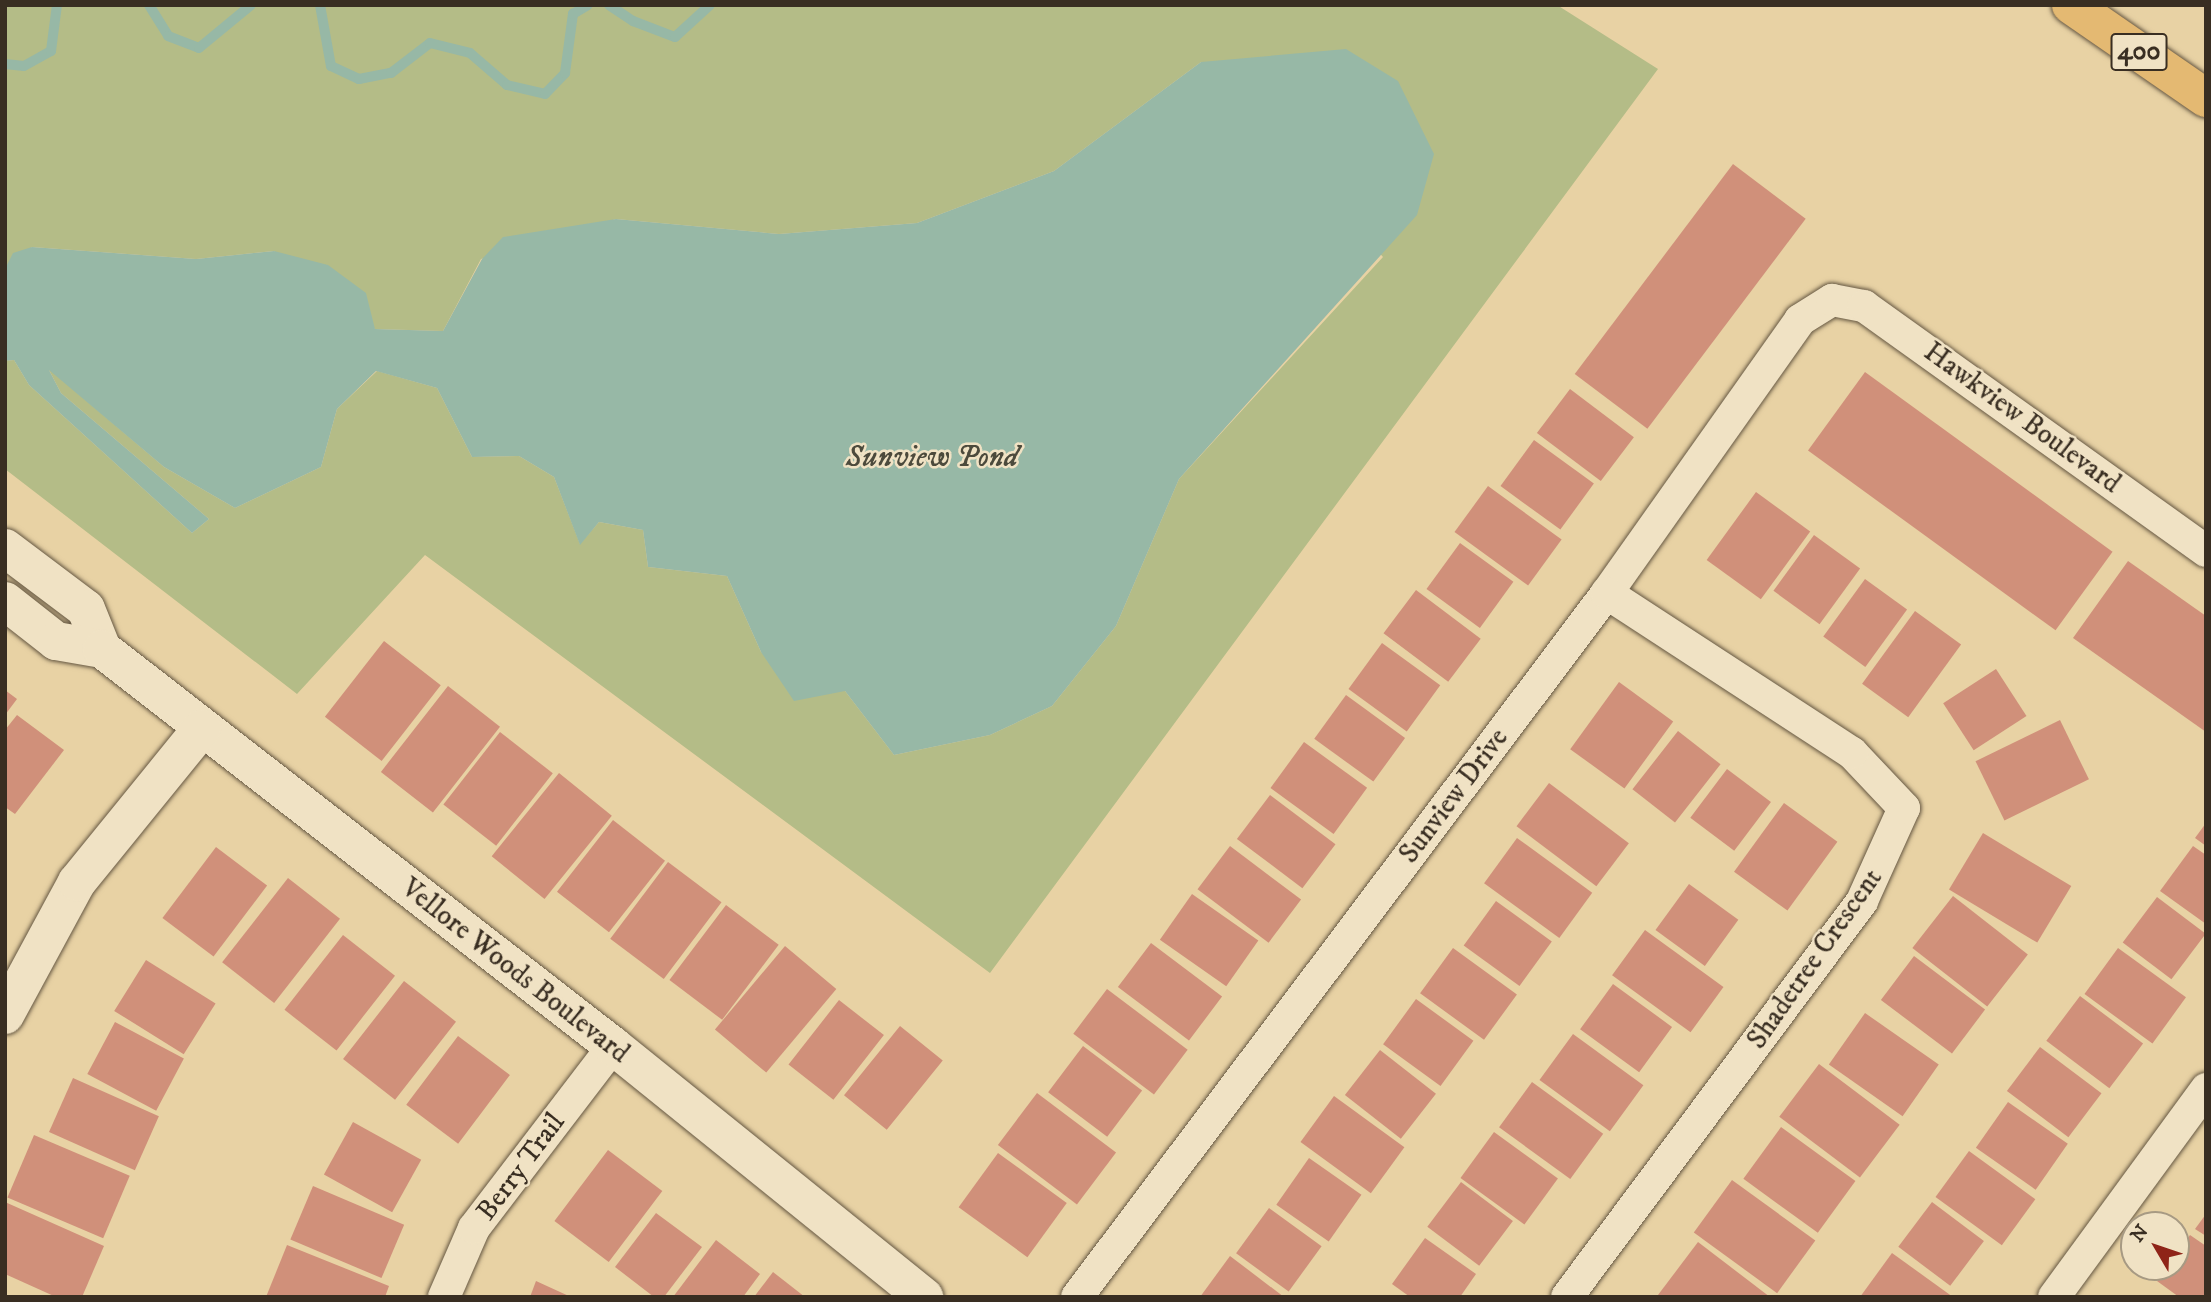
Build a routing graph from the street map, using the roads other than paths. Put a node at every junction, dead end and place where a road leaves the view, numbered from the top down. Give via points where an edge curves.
1 (2071, 5) edge
2 (2206, 98) edge
3 (1832, 300) joint
4 (5, 548) edge
5 (2206, 551) edge
6 (1607, 593) junction
7 (5, 601) edge
8 (102, 649) junction
9 (202, 728) junction
10 (5, 1015) edge
11 (613, 1046) junction
12 (2206, 1090) edge
13 (444, 1297) edge
14 (924, 1297) edge
15 (1077, 1297) edge
16 (1567, 1297) edge
17 (2054, 1297) edge

1 - 2 highway, 400
3 - 5 street, Hawkview Boulevard via 1864,306 1904,331
3 - 6 street, Sunview Drive via 1800,320
4 - 8 street, Vellore Woods Boulevard via 86,609
6 - 15 street, Sunview Drive
6 - 16 street, Shadetree Crescent via 1852,753 1904,808 1862,901
7 - 8 street, Vellore Woods Boulevard via 56,641
8 - 9 street, Vellore Woods Boulevard
9 - 10 street via 77,882
9 - 11 street, Vellore Woods Boulevard
11 - 13 street, Berry Trail via 474,1228
11 - 14 street, Vellore Woods Boulevard
12 - 17 street

